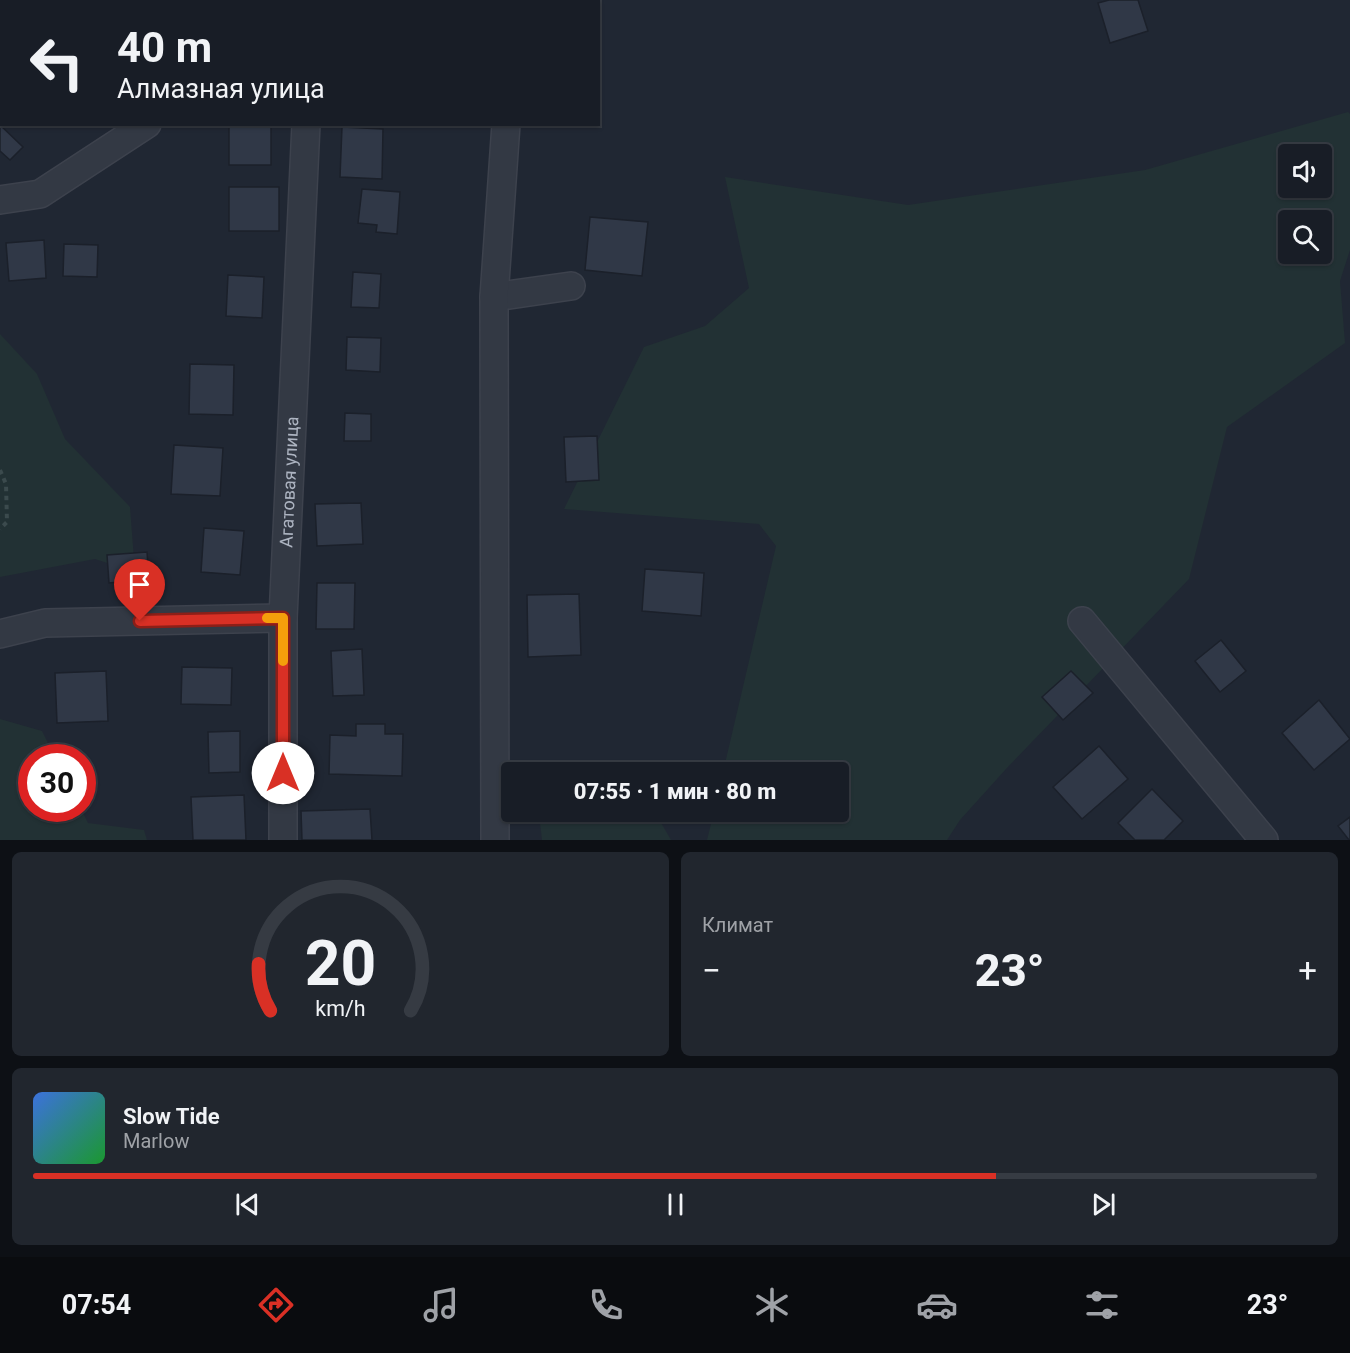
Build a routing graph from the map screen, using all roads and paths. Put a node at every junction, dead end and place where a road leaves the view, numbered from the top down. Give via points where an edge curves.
1 (144, 126) edge
2 (306, 126) edge
3 (506, 126) edge
4 (0, 200) edge
5 (571, 286) dead end
6 (494, 297) junction
7 (0, 470) edge
8 (0, 529) edge
9 (283, 618) junction
10 (1082, 621) dead end
11 (0, 634) edge
12 (283, 840) edge
13 (495, 840) edge
14 (1264, 840) edge

1 - 4 street via 40,194
2 - 9 street, Агатовая улица
3 - 6 street
5 - 6 street
6 - 13 street
7 - 8 path via 6,484 7,522
9 - 11 street via 45,623
9 - 12 street, Агатовая улица
10 - 14 street

